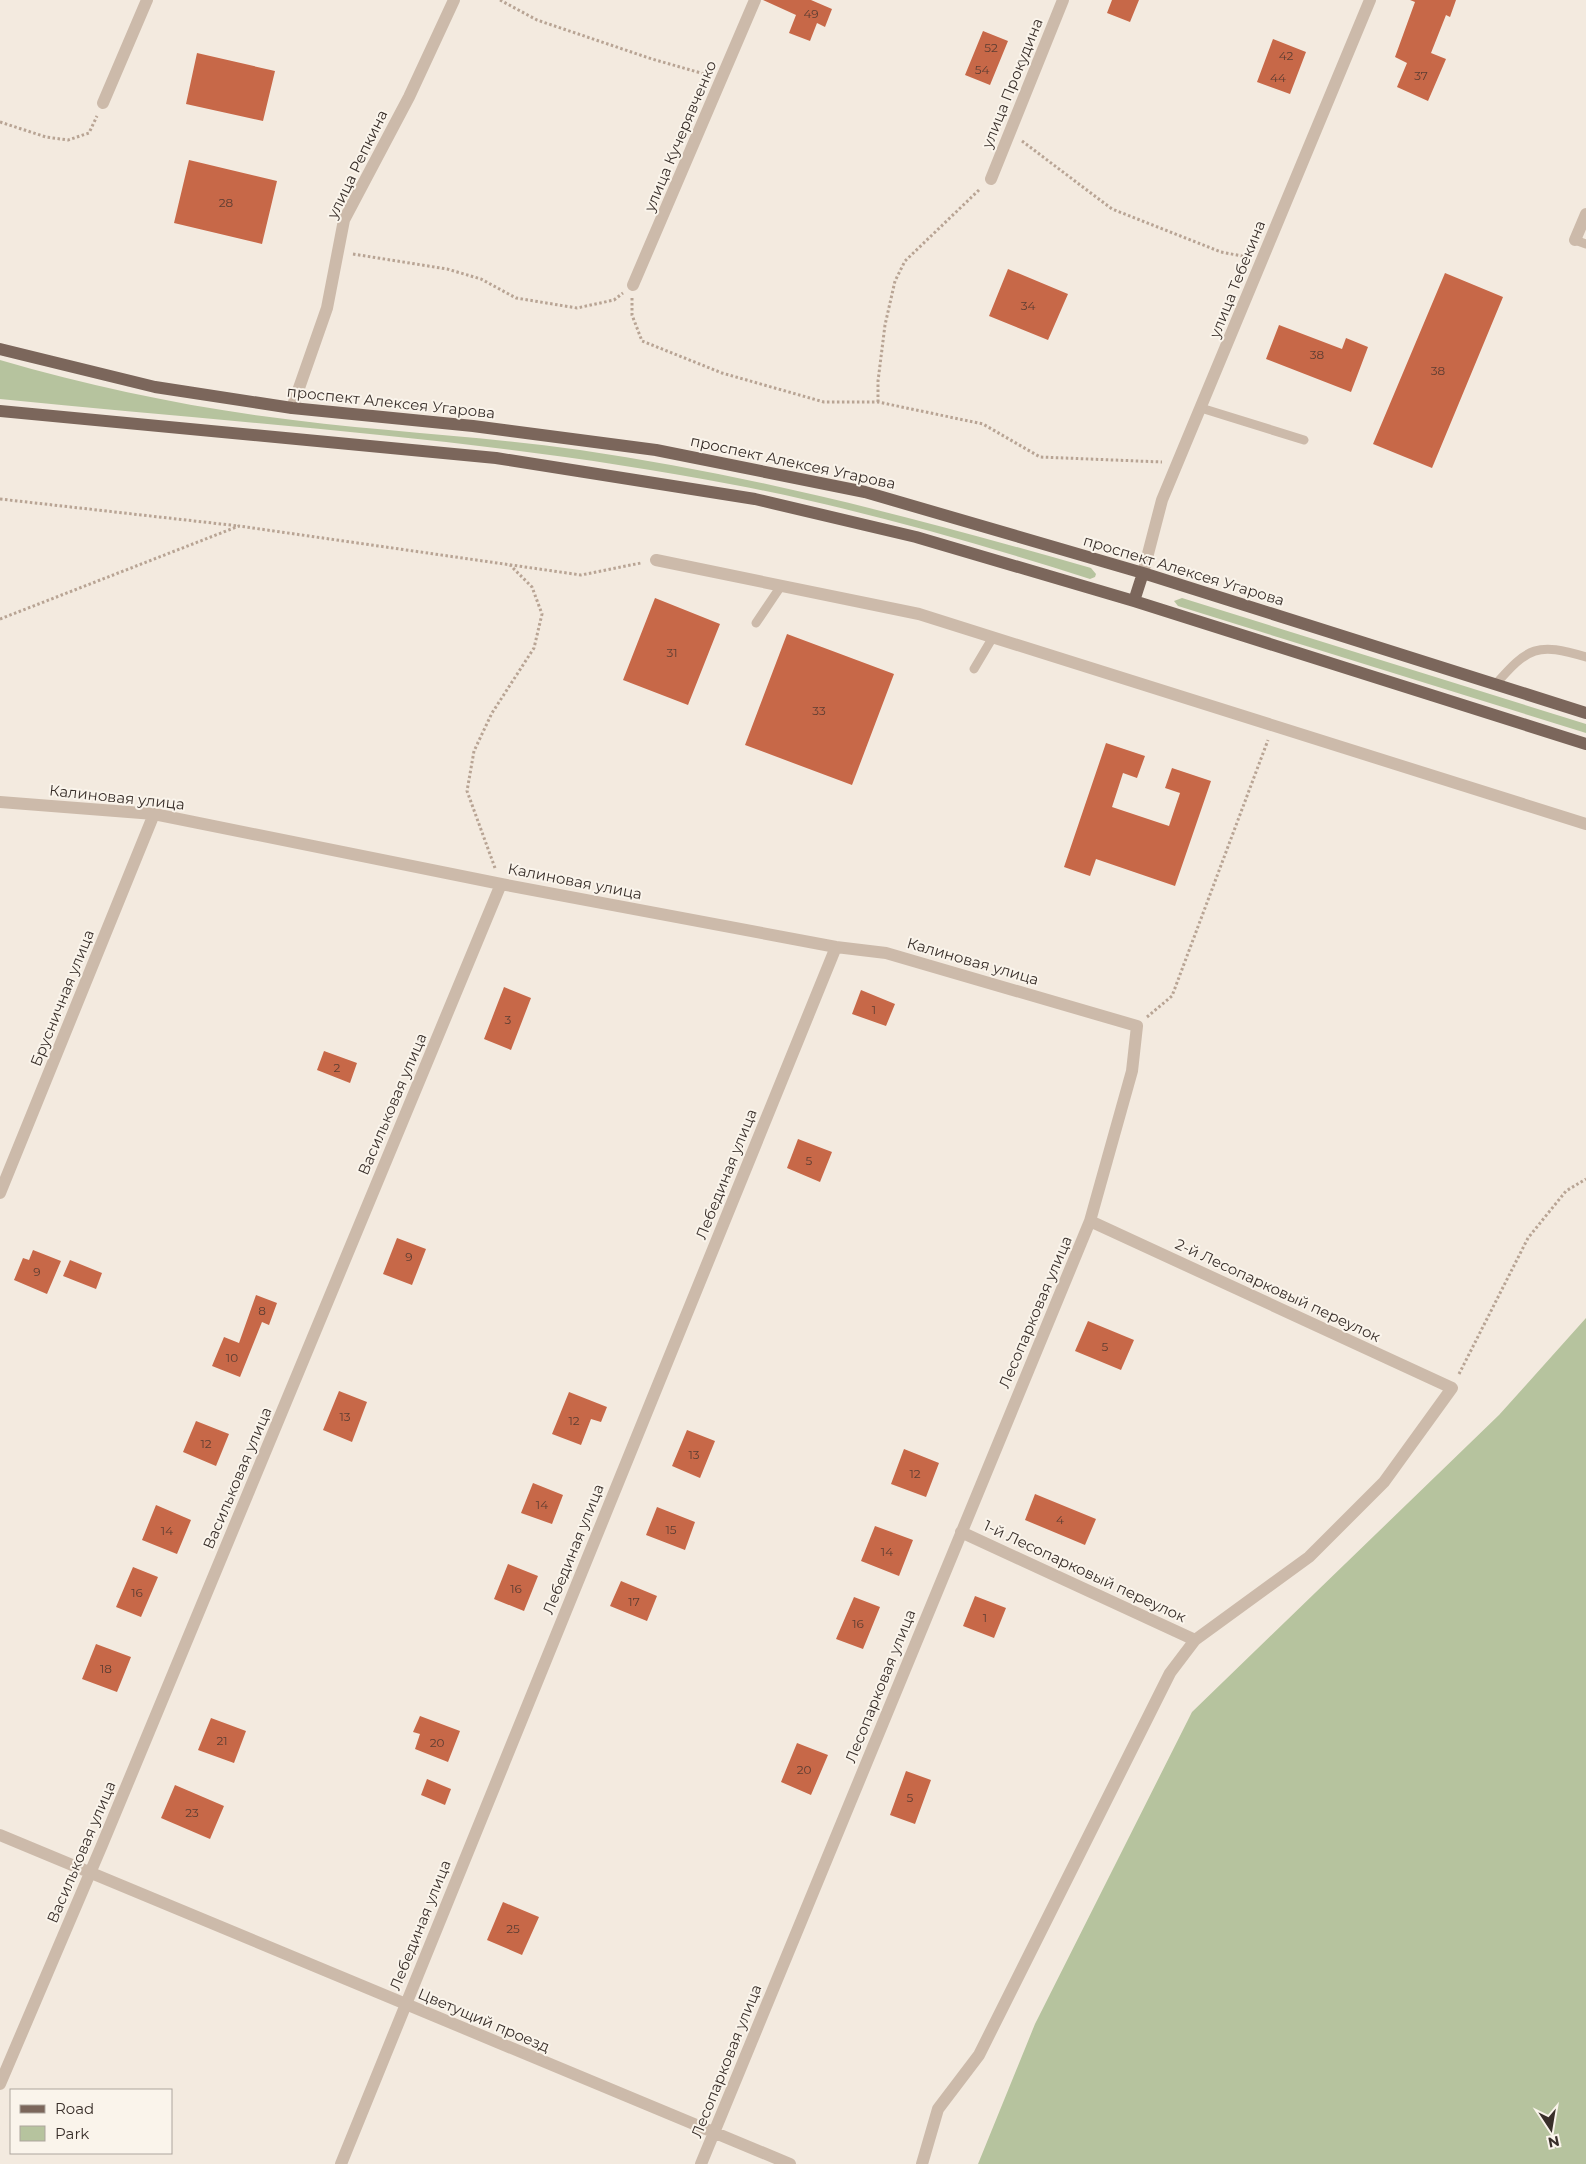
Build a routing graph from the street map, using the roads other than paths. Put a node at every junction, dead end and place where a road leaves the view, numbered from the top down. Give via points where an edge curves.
1 (147, 0) edge
2 (454, 0) edge
3 (755, 0) edge
4 (1063, 0) edge
5 (1370, 0) edge
6 (103, 103) road end
7 (990, 179) road end
8 (1586, 214) edge
9 (1581, 242) edge
10 (633, 285) road end
11 (0, 349) edge
12 (292, 408) junction
13 (1201, 408) junction
14 (0, 411) edge
15 (1304, 440) dead end
16 (656, 560) road end
17 (1143, 573) junction
18 (781, 586) junction
19 (1134, 601) junction
20 (756, 623) dead end
21 (993, 637) junction
22 (1586, 657) edge
23 (974, 670) dead end
24 (1494, 684) junction
25 (1586, 713) edge
26 (1586, 744) edge
27 (0, 802) edge
28 (154, 814) junction
29 (1586, 824) edge
30 (501, 884) junction
31 (836, 947) junction
32 (1137, 1026) joint
33 (0, 1193) edge
34 (1090, 1221) junction
35 (961, 1532) junction
36 (1196, 1640) junction
37 (0, 1835) edge
38 (90, 1872) junction
39 (405, 2005) junction
40 (0, 2084) edge
41 (714, 2134) junction
42 (340, 2164) edge
43 (701, 2164) edge
44 (790, 2164) edge
45 (922, 2164) edge

1 - 6 street
2 - 12 street, улица Репкина via 409,97 344,220 327,308
3 - 10 street, улица Кучерявченко
4 - 7 street, улица Прокудина
5 - 13 street, улица Тебекина
8 - 9 street
11 - 12 main road, проспект Алексея Угарова via 155,387
12 - 17 main road, проспект Алексея Угарова via 473,426 656,450 864,492
13 - 15 lane
13 - 17 street, улица Тебекина via 1162,500
14 - 19 main road via 496,458 745,497 916,537
16 - 18 street
17 - 19 main road
17 - 24 main road, проспект Алексея Угарова
18 - 20 lane
18 - 21 street via 920,614
19 - 26 main road
21 - 23 lane
21 - 29 street
22 - 24 lane via 1557,648 1529,651
24 - 25 main road, проспект Алексея Угарова
27 - 28 street, Калиновая улица
28 - 30 street, Калиновая улица
28 - 33 street, Брусничная улица
30 - 31 street, Калиновая улица
30 - 38 street, Васильковая улица
31 - 32 street, Калиновая улица via 886,953
31 - 39 street, Лебединая улица
32 - 34 street, Лесопарковая улица via 1132,1071
34 - 35 street, Лесопарковая улица
34 - 36 street, 2-й Лесопарковый переулок via 1452,1388 1384,1482 1309,1557
35 - 36 street, 1-й Лесопарковый переулок
35 - 41 street, Лесопарковая улица
36 - 45 street via 1170,1673 979,2055 938,2109
37 - 38 street, Цветущий проезд
38 - 39 street, Цветущий проезд
38 - 40 street, Васильковая улица
39 - 41 street, Цветущий проезд
39 - 42 street, Лебединая улица
41 - 43 street, Лесопарковая улица
41 - 44 street, Цветущий проезд

